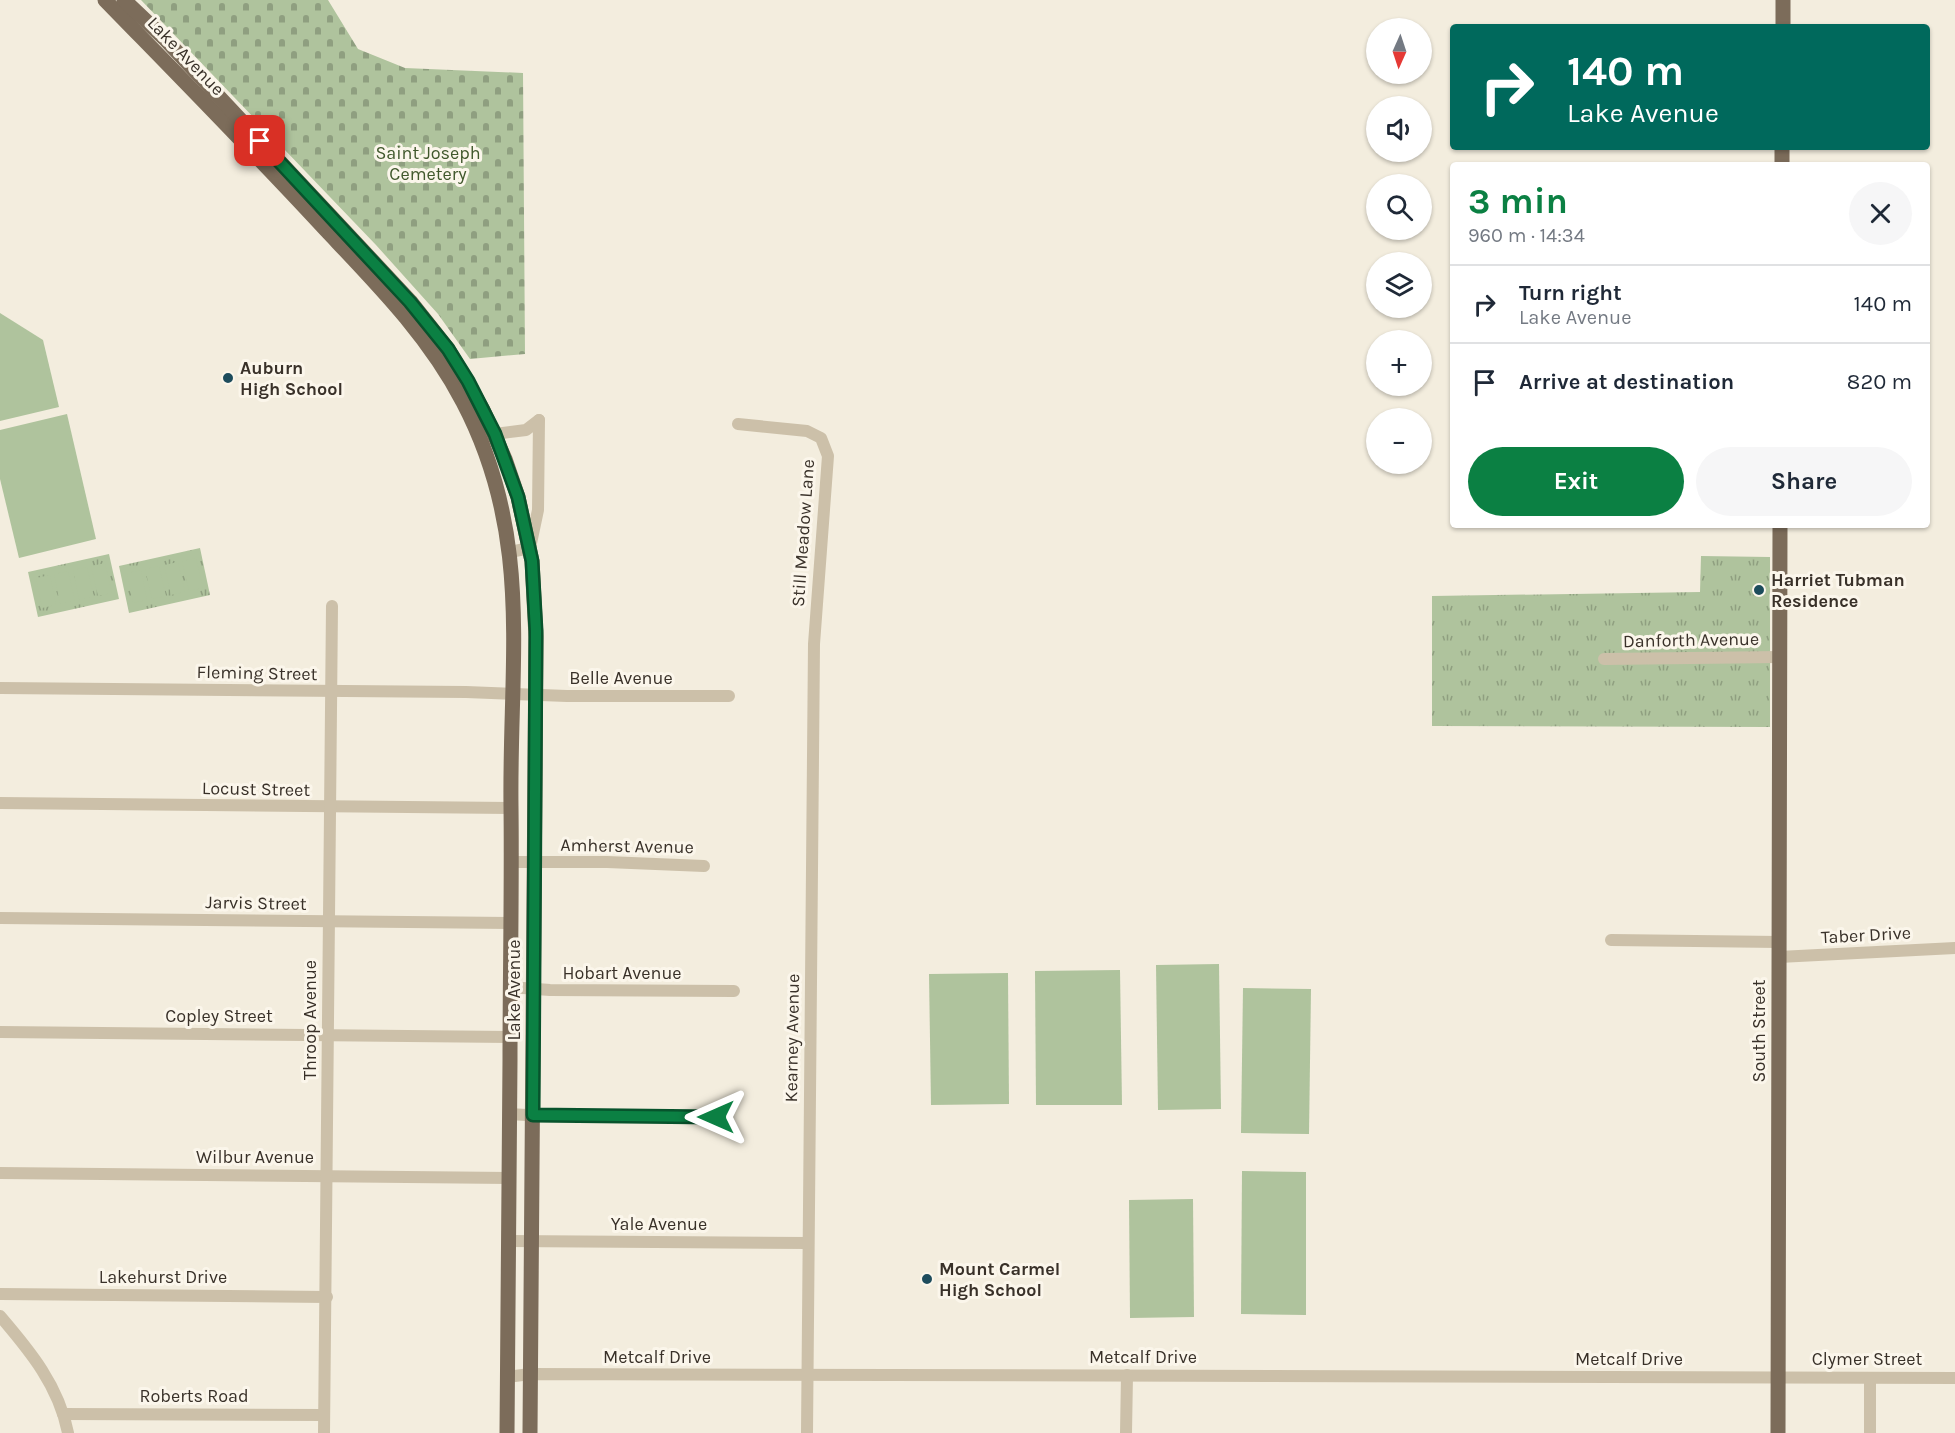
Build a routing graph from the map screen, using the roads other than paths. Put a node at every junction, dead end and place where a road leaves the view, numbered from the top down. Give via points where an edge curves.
1 (105, 0) edge
2 (124, 0) edge
3 (1784, 0) edge
4 (1783, 24) edge
5 (738, 424) dead end
6 (495, 434) junction
7 (1780, 528) edge
8 (530, 548) junction
9 (510, 552) junction
10 (332, 606) dead end
11 (814, 644) joint
12 (1779, 657) junction
13 (1604, 659) dead end
14 (0, 688) edge
15 (332, 691) junction
16 (513, 693) junction
17 (537, 695) junction
18 (729, 696) dead end
19 (0, 803) edge
20 (329, 807) junction
21 (511, 808) junction
22 (512, 862) junction
23 (535, 862) junction
24 (704, 866) dead end
25 (0, 918) edge
26 (329, 921) junction
27 (512, 923) junction
28 (1611, 940) dead end
29 (1955, 948) edge
30 (1779, 949) junction
31 (510, 987) junction
32 (534, 989) junction
33 (735, 991) dead end
34 (0, 1032) edge
35 (328, 1035) junction
36 (510, 1037) junction
37 (509, 1114) junction
38 (533, 1115) junction
39 (716, 1117) dead end
40 (0, 1173) edge
41 (327, 1176) junction
42 (509, 1178) junction
43 (508, 1241) junction
44 (531, 1241) junction
45 (808, 1243) junction
46 (0, 1294) edge
47 (327, 1297) junction
48 (0, 1316) edge
49 (530, 1374) junction
50 (807, 1375) junction
51 (1126, 1375) junction
52 (507, 1377) junction
53 (1778, 1377) junction
54 (1870, 1378) junction
55 (1955, 1378) edge
56 (63, 1414) junction
57 (324, 1415) junction
58 (68, 1433) edge
59 (324, 1433) edge
60 (507, 1433) edge
61 (530, 1433) edge
62 (807, 1433) edge
63 (1126, 1433) edge
64 (1778, 1433) edge
65 (1870, 1433) edge

1 - 9 main road, Lake Avenue via 296,198 431,348 480,438 501,503
2 - 6 main road, Lake Avenue via 410,302 448,349
3 - 4 main road
5 - 11 street, Still Meadow Lane via 807,431 821,438 828,456
6 - 8 main road, Lake Avenue via 518,497
6 - 8 street, Lake Avenue via 525,430 539,420 538,510
7 - 12 main road, South Street
8 - 9 street
8 - 17 main road, Lake Avenue
9 - 16 main road, Lake Avenue
10 - 15 street, Throop Avenue
11 - 45 street, Kearney Avenue
12 - 13 street, Danforth Avenue
12 - 30 main road, South Street
14 - 15 street, Fleming Street
15 - 16 street, Fleming Street
15 - 20 street, Throop Avenue
16 - 17 street, Belle Avenue
16 - 21 main road, Lake Avenue
17 - 18 street, Belle Avenue
17 - 23 main road, Lake Avenue
19 - 20 street, Locust Street
20 - 21 street, Locust Street
20 - 26 street, Throop Avenue
21 - 22 main road, Lake Avenue
22 - 23 street, Amherst Avenue
22 - 27 main road, Lake Avenue
23 - 24 street, Amherst Avenue
23 - 32 main road, Lake Avenue
25 - 26 street, Jarvis Street
26 - 27 street, Jarvis Street
26 - 35 street, Throop Avenue
27 - 31 main road, Lake Avenue
28 - 30 street
29 - 30 street, Taber Drive
30 - 53 main road, South Street
31 - 32 street, Hobart Avenue
31 - 36 main road, Lake Avenue
32 - 33 street, Hobart Avenue
32 - 38 main road, Lake Avenue
34 - 35 street, Copley Street
35 - 36 street, Copley Street
35 - 41 street, Throop Avenue
36 - 37 main road, Lake Avenue
37 - 38 street
37 - 42 main road, Lake Avenue
38 - 39 street
38 - 44 main road, Lake Avenue
40 - 41 street, Wilbur Avenue
41 - 42 street, Wilbur Avenue
41 - 47 street, Throop Avenue
42 - 43 main road, Lake Avenue
43 - 44 street, Yale Avenue
43 - 52 main road, Lake Avenue
44 - 45 street, Yale Avenue
44 - 49 main road, Lake Avenue
45 - 50 street, Kearney Avenue
46 - 47 street, Lakehurst Drive
47 - 57 street, Throop Avenue
48 - 56 street via 42,1369
49 - 50 street, Metcalf Drive
49 - 52 street, Metcalf Drive
49 - 61 main road, Lake Avenue
50 - 51 street, Metcalf Drive
50 - 62 street, Kearney Avenue
51 - 53 street, Metcalf Drive
51 - 63 street
52 - 60 main road, Lake Avenue
53 - 54 street, Clymer Street
53 - 64 main road, South Street
54 - 55 street, Clymer Street
54 - 65 street
56 - 57 street, Roberts Road
56 - 58 street
57 - 59 street, Throop Avenue

